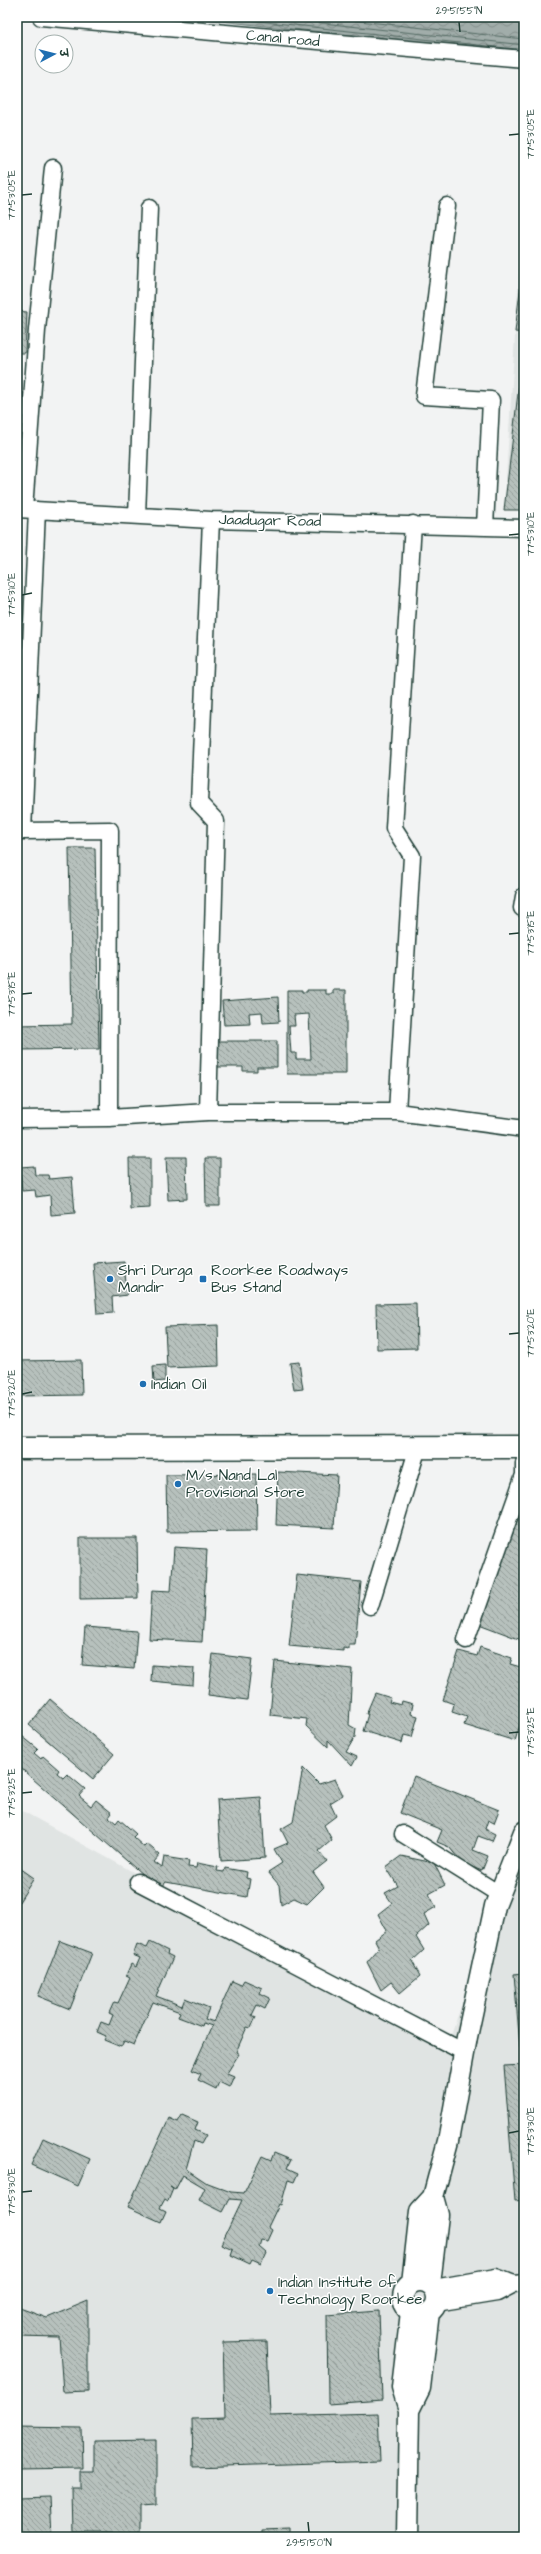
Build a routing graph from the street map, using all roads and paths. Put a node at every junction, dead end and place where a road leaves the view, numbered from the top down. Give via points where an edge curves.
1 (41, 17) edge
2 (524, 59) edge
3 (53, 168) dead end
4 (447, 206) dead end
5 (149, 208) dead end
6 (26, 509) edge
7 (137, 514) junction
8 (212, 520) junction
9 (413, 524) junction
10 (485, 527) junction
11 (524, 528) edge
12 (208, 1112) junction
13 (397, 1112) junction
14 (109, 1118) junction
15 (17, 1119) edge
16 (524, 1129) edge
17 (418, 1447) junction
18 (524, 1447) edge
19 (17, 1448) edge
20 (524, 1463) edge
21 (370, 1606) dead end
22 (466, 1640) dead end
23 (524, 1832) edge
24 (403, 1834) dead end
25 (138, 1882) dead end
26 (499, 1894) junction
27 (466, 2044) junction
28 (519, 2283) edge
29 (425, 2297) junction
30 (408, 2537) edge

1 - 2 street, Canal road
3 - 6 street via 37,330
4 - 10 street via 424,396 491,400
5 - 7 street
6 - 7 street, Jaadugar Road
6 - 14 street via 23,831 110,830
7 - 8 street, Jaadugar Road
8 - 9 street, Jaadugar Road
8 - 12 street via 199,803 216,821
9 - 10 street, Jaadugar Road
9 - 13 street via 394,828 412,856
10 - 11 street, Jaadugar Road
12 - 13 street
12 - 14 street
13 - 16 street
14 - 15 street
17 - 18 main road
17 - 19 main road
17 - 21 street
20 - 22 street via 524,1475
23 - 26 street
24 - 26 street
25 - 27 street
26 - 27 street
27 - 29 street via 448,2140 433,2197 420,2211
28 - 29 street via 496,2277
29 - 30 street via 420,2388 409,2410

